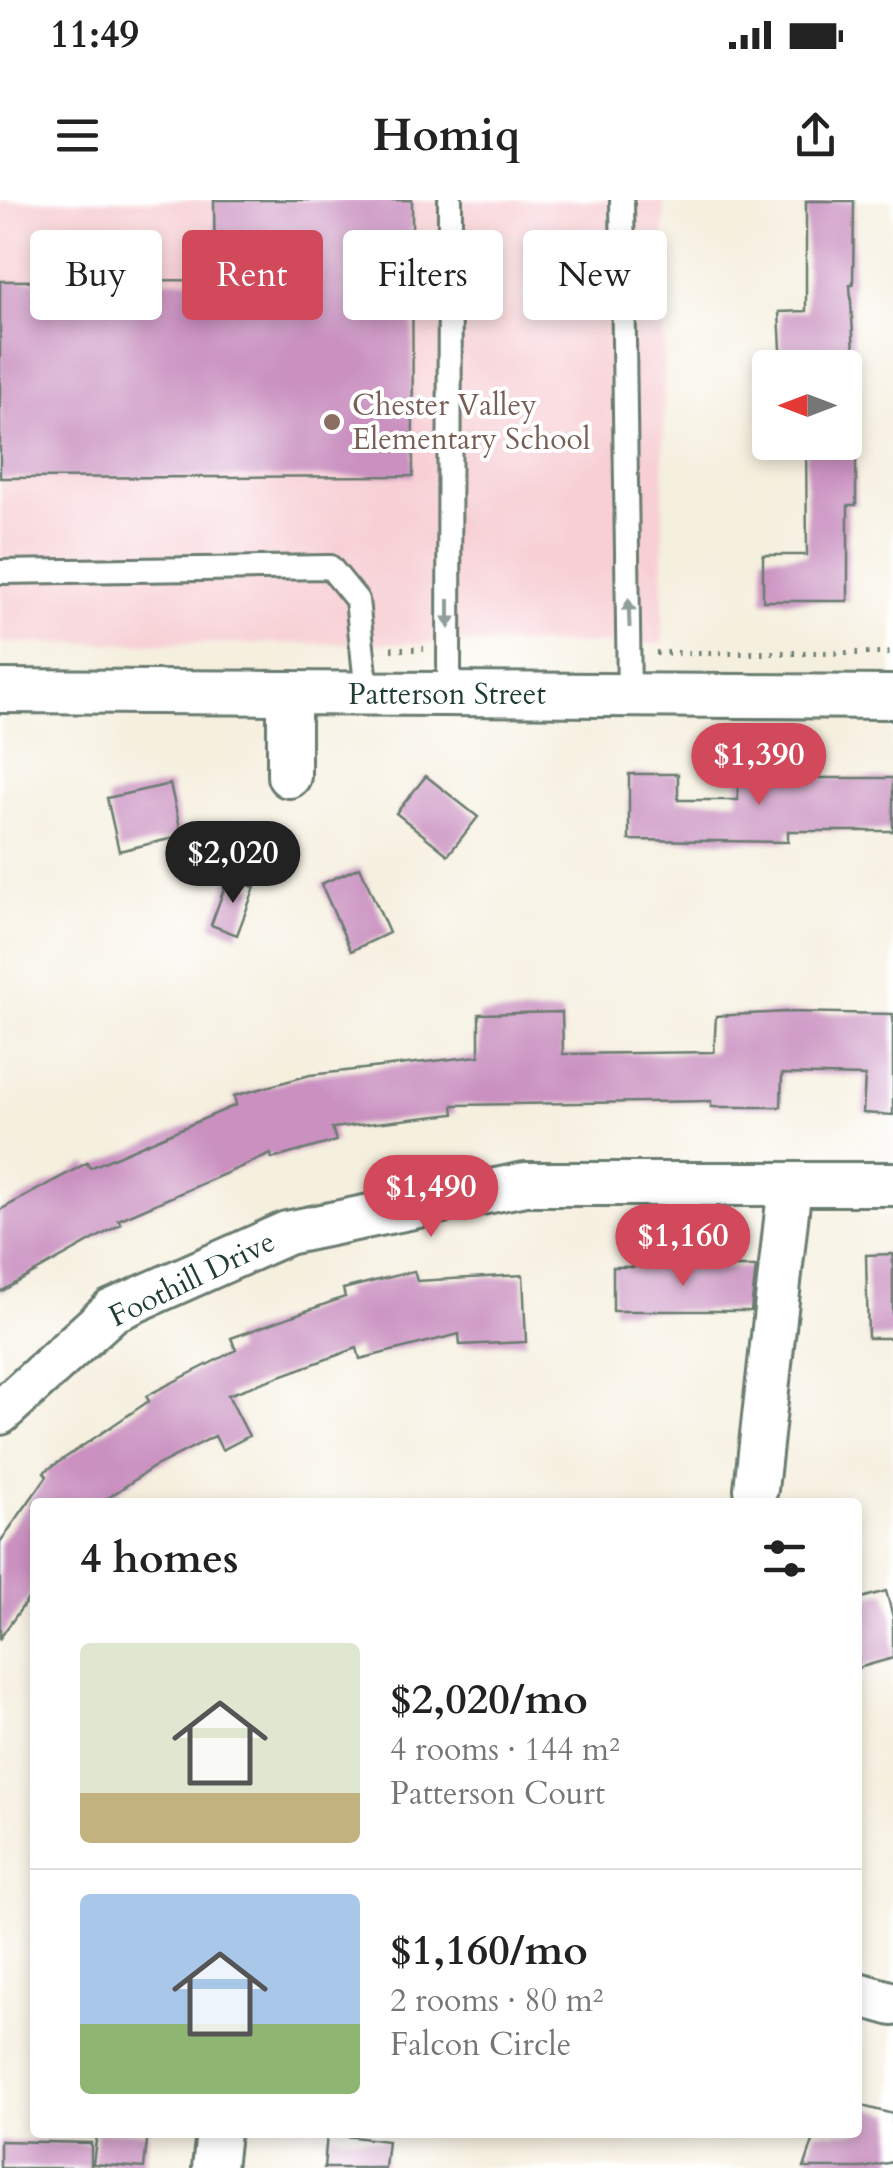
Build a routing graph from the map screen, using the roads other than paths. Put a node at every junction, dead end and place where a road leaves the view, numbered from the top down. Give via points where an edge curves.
1 (450, 200) edge
2 (622, 200) edge
3 (0, 572) edge
4 (0, 692) edge
5 (289, 693) junction
6 (366, 693) junction
7 (450, 694) junction
8 (629, 695) junction
9 (893, 696) edge
10 (289, 776) dead end
11 (790, 1184) junction
12 (893, 1184) edge
13 (0, 1412) edge
14 (756, 1489) dead end
15 (862, 1995) edge
16 (893, 2004) edge
17 (217, 2138) edge
18 (214, 2168) edge

1 -> 7 lane
8 -> 2 lane
3 - 6 lane via 330,568 357,600
4 - 5 street, Patterson Street
5 - 6 street, Patterson Street
5 - 10 street
6 - 7 street, Patterson Street
7 - 8 street, Patterson Street
8 - 9 street, Patterson Street
11 - 12 street, Foothill Drive
11 - 13 street, Foothill Drive via 525,1184 287,1233 112,1311
11 - 14 street
15 - 16 street
17 - 18 street

